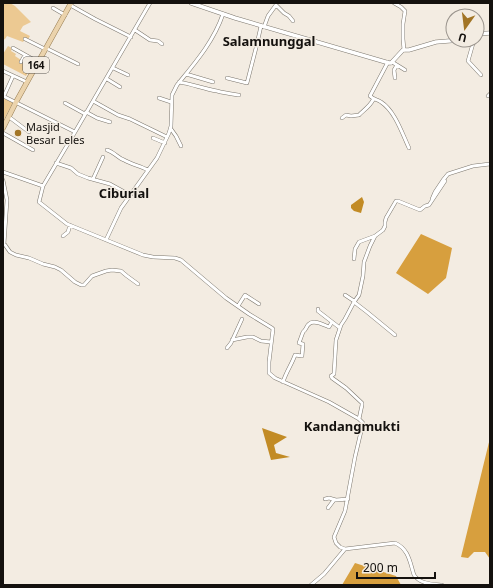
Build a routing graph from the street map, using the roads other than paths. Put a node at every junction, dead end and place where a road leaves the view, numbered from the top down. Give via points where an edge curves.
1 (150, 3) edge
2 (191, 3) edge
3 (394, 3) edge
4 (70, 4) edge
5 (53, 8) dead end
6 (64, 14) junction
7 (223, 14) junction
8 (293, 21) dead end
9 (262, 26) junction
10 (135, 30) junction
11 (131, 37) junction
12 (25, 39) dead end
13 (445, 41) edge
14 (162, 44) dead end
15 (13, 48) dead end
16 (46, 48) junction
17 (472, 48) edge
18 (404, 50) junction
19 (25, 55) junction
20 (21, 62) dead end
21 (38, 62) junction
22 (388, 62) junction
23 (392, 62) junction
24 (78, 64) dead end
25 (397, 65) junction
26 (113, 68) junction
27 (405, 70) dead end
28 (3, 71) edge
29 (186, 74) junction
30 (128, 75) dead end
31 (481, 75) dead end
32 (13, 76) junction
33 (227, 78) dead end
34 (395, 78) dead end
35 (107, 79) junction
36 (27, 82) junction
37 (179, 82) junction
38 (213, 82) dead end
39 (120, 87) dead end
40 (239, 95) dead end
41 (3, 96) edge
42 (159, 98) dead end
43 (374, 100) junction
44 (93, 101) junction
45 (16, 102) junction
46 (171, 102) junction
47 (65, 103) dead end
48 (86, 113) junction
49 (9, 117) junction
50 (342, 118) dead end
51 (110, 122) dead end
52 (3, 128) edge
53 (171, 129) junction
54 (29, 132) dead end
55 (75, 132) junction
56 (3, 133) edge
57 (167, 137) junction
58 (153, 138) dead end
59 (165, 143) junction
60 (181, 146) dead end
61 (409, 148) dead end
62 (33, 150) dead end
63 (107, 150) dead end
64 (102, 157) dead end
65 (56, 163) junction
66 (490, 164) edge
67 (148, 170) junction
68 (3, 172) edge
69 (93, 179) junction
70 (3, 180) edge
71 (43, 186) junction
72 (130, 195) junction
73 (70, 225) junction
74 (63, 236) dead end
75 (375, 236) junction
76 (106, 240) junction
77 (4, 243) edge
78 (354, 259) dead end
79 (138, 284) dead end
80 (345, 295) dead end
81 (354, 301) junction
82 (259, 304) dead end
83 (238, 306) junction
84 (318, 309) dead end
85 (242, 319) dead end
86 (332, 322) junction
87 (340, 328) junction
88 (395, 335) dead end
89 (232, 340) junction
90 (271, 342) junction
91 (227, 348) dead end
92 (283, 382) junction
93 (359, 419) junction
94 (348, 498) junction
95 (325, 499) dead end
96 (334, 500) junction
97 (328, 508) dead end
98 (345, 549) junction
99 (311, 585) edge
100 (442, 585) edge

1 - 10 street
2 - 7 street
3 - 18 street via 405,11
4 - 6 main road, 164
4 - 11 street
5 - 6 street
6 - 16 main road, 164
7 - 9 street
7 - 29 street via 211,40
8 - 9 street via 276,5
9 - 22 street
9 - 33 street via 247,83
10 - 11 street
10 - 14 street
11 - 26 street
12 - 16 street
13 - 18 street
15 - 19 street
16 - 21 main road, 164
16 - 24 street
17 - 31 street via 468,61
18 - 23 street
19 - 20 street
19 - 21 street
21 - 36 main road, 164
22 - 23 street
22 - 43 street via 370,96
23 - 25 street
25 - 27 street
25 - 34 street via 394,70
26 - 30 street
26 - 35 street
28 - 32 street
29 - 37 street
29 - 38 street
32 - 36 street
32 - 41 street
35 - 39 street
35 - 44 street
36 - 45 main road, 164
37 - 40 street
37 - 46 street via 172,93
41 - 45 street
42 - 46 street
43 - 50 street via 359,115 346,115
43 - 61 street via 380,101 392,111
44 - 48 street
44 - 57 street
45 - 49 main road, 164
45 - 55 street
46 - 53 street
47 - 48 street
48 - 51 street
48 - 55 street
49 - 52 main road, 164
49 - 54 street
53 - 57 street
53 - 60 street
55 - 65 street
56 - 62 street
57 - 59 street
58 - 59 street
59 - 67 street
63 - 67 street via 124,161
64 - 69 street
65 - 69 street
65 - 71 street
66 - 75 street via 472,166 448,174 431,203 420,210 396,201 386,218 385,226
67 - 72 street
68 - 71 street
69 - 72 street via 110,184
70 - 77 street via 7,200
71 - 73 street via 39,202
72 - 76 street via 119,211
73 - 74 street via 68,232
73 - 76 street
75 - 78 street via 359,242
75 - 81 street via 365,258 360,291
76 - 83 street via 147,256 181,260
77 - 79 street via 10,252 55,267 81,285 92,276 112,270 121,271
80 - 81 street
81 - 87 street
81 - 88 street
82 - 83 street via 245,295
83 - 90 street via 273,329
84 - 86 street
85 - 89 street
86 - 87 street
86 - 92 street via 329,327 316,322 309,324 299,343 303,344 302,356 295,355
87 - 93 street via 336,340 334,374 331,376 362,403
89 - 90 street via 253,337
89 - 91 street
90 - 92 street via 269,373
92 - 93 street via 329,402
93 - 94 street via 363,426
94 - 96 street
94 - 98 street via 334,537 336,543
95 - 96 street
96 - 97 street
98 - 99 street
98 - 100 street via 395,543 407,553 416,578

